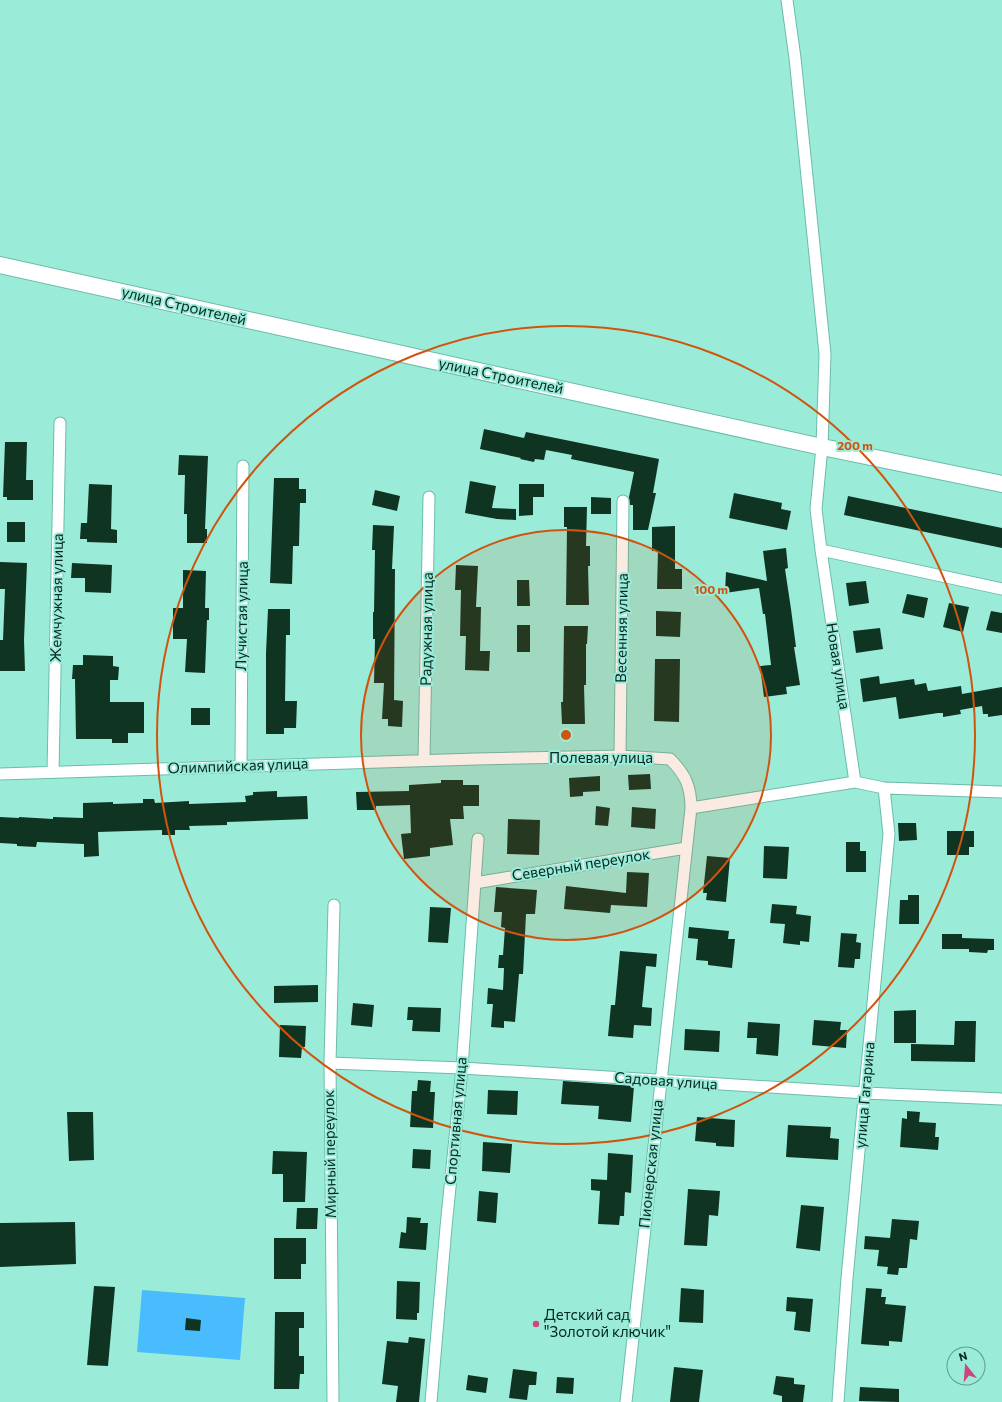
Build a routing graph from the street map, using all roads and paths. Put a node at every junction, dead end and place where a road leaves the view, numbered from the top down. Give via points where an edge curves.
1 (787, 0) edge
2 (0, 265) edge
3 (60, 423) dead end
4 (822, 447) junction
5 (243, 466) dead end
6 (1002, 484) edge
7 (429, 497) dead end
8 (623, 500) dead end
9 (821, 550) junction
10 (1002, 589) edge
11 (620, 756) junction
12 (476, 759) joint
13 (424, 760) junction
14 (240, 766) junction
15 (53, 772) junction
16 (0, 774) edge
17 (855, 782) junction
18 (884, 788) junction
19 (1002, 792) edge
20 (690, 808) junction
21 (478, 839) dead end
22 (686, 848) junction
23 (475, 883) junction
24 (334, 905) dead end
25 (330, 1063) junction
26 (462, 1068) junction
27 (660, 1081) junction
28 (865, 1093) junction
29 (1002, 1099) edge
30 (333, 1402) edge
31 (431, 1402) edge
32 (626, 1402) edge
33 (838, 1402) edge

1 - 4 street, Новая улица via 796,58 825,354
2 - 4 main road, улица Строителей
3 - 15 street, Жемчужная улица
4 - 6 main road, улица Строителей
4 - 9 street, Новая улица via 816,509
5 - 14 street, Лучистая улица
7 - 13 street, Радужная улица
8 - 11 street, Весенняя улица
9 - 10 street
9 - 17 street, Новая улица
11 - 12 street, Полевая улица
11 - 20 street, Полевая улица via 670,759 681,770 688,783 691,795
12 - 13 street, Олимпийская улица
13 - 14 street, Олимпийская улица
14 - 15 street, Олимпийская улица
15 - 16 street, Олимпийская улица
17 - 18 street
17 - 20 street
18 - 19 street
18 - 28 street, улица Гагарина via 889,834
20 - 22 street, Пионерская улица
21 - 23 street, Спортивная улица
22 - 23 street, Северный переулок
22 - 27 street, Пионерская улица
23 - 26 street, Спортивная улица
24 - 25 street, Мирный переулок
25 - 26 street, Садовая улица
25 - 30 street, Мирный переулок
26 - 27 street, Садовая улица
26 - 31 street, Спортивная улица
27 - 28 street, Садовая улица
27 - 32 street, Пионерская улица
28 - 29 street, Садовая улица
28 - 33 street, улица Гагарина

